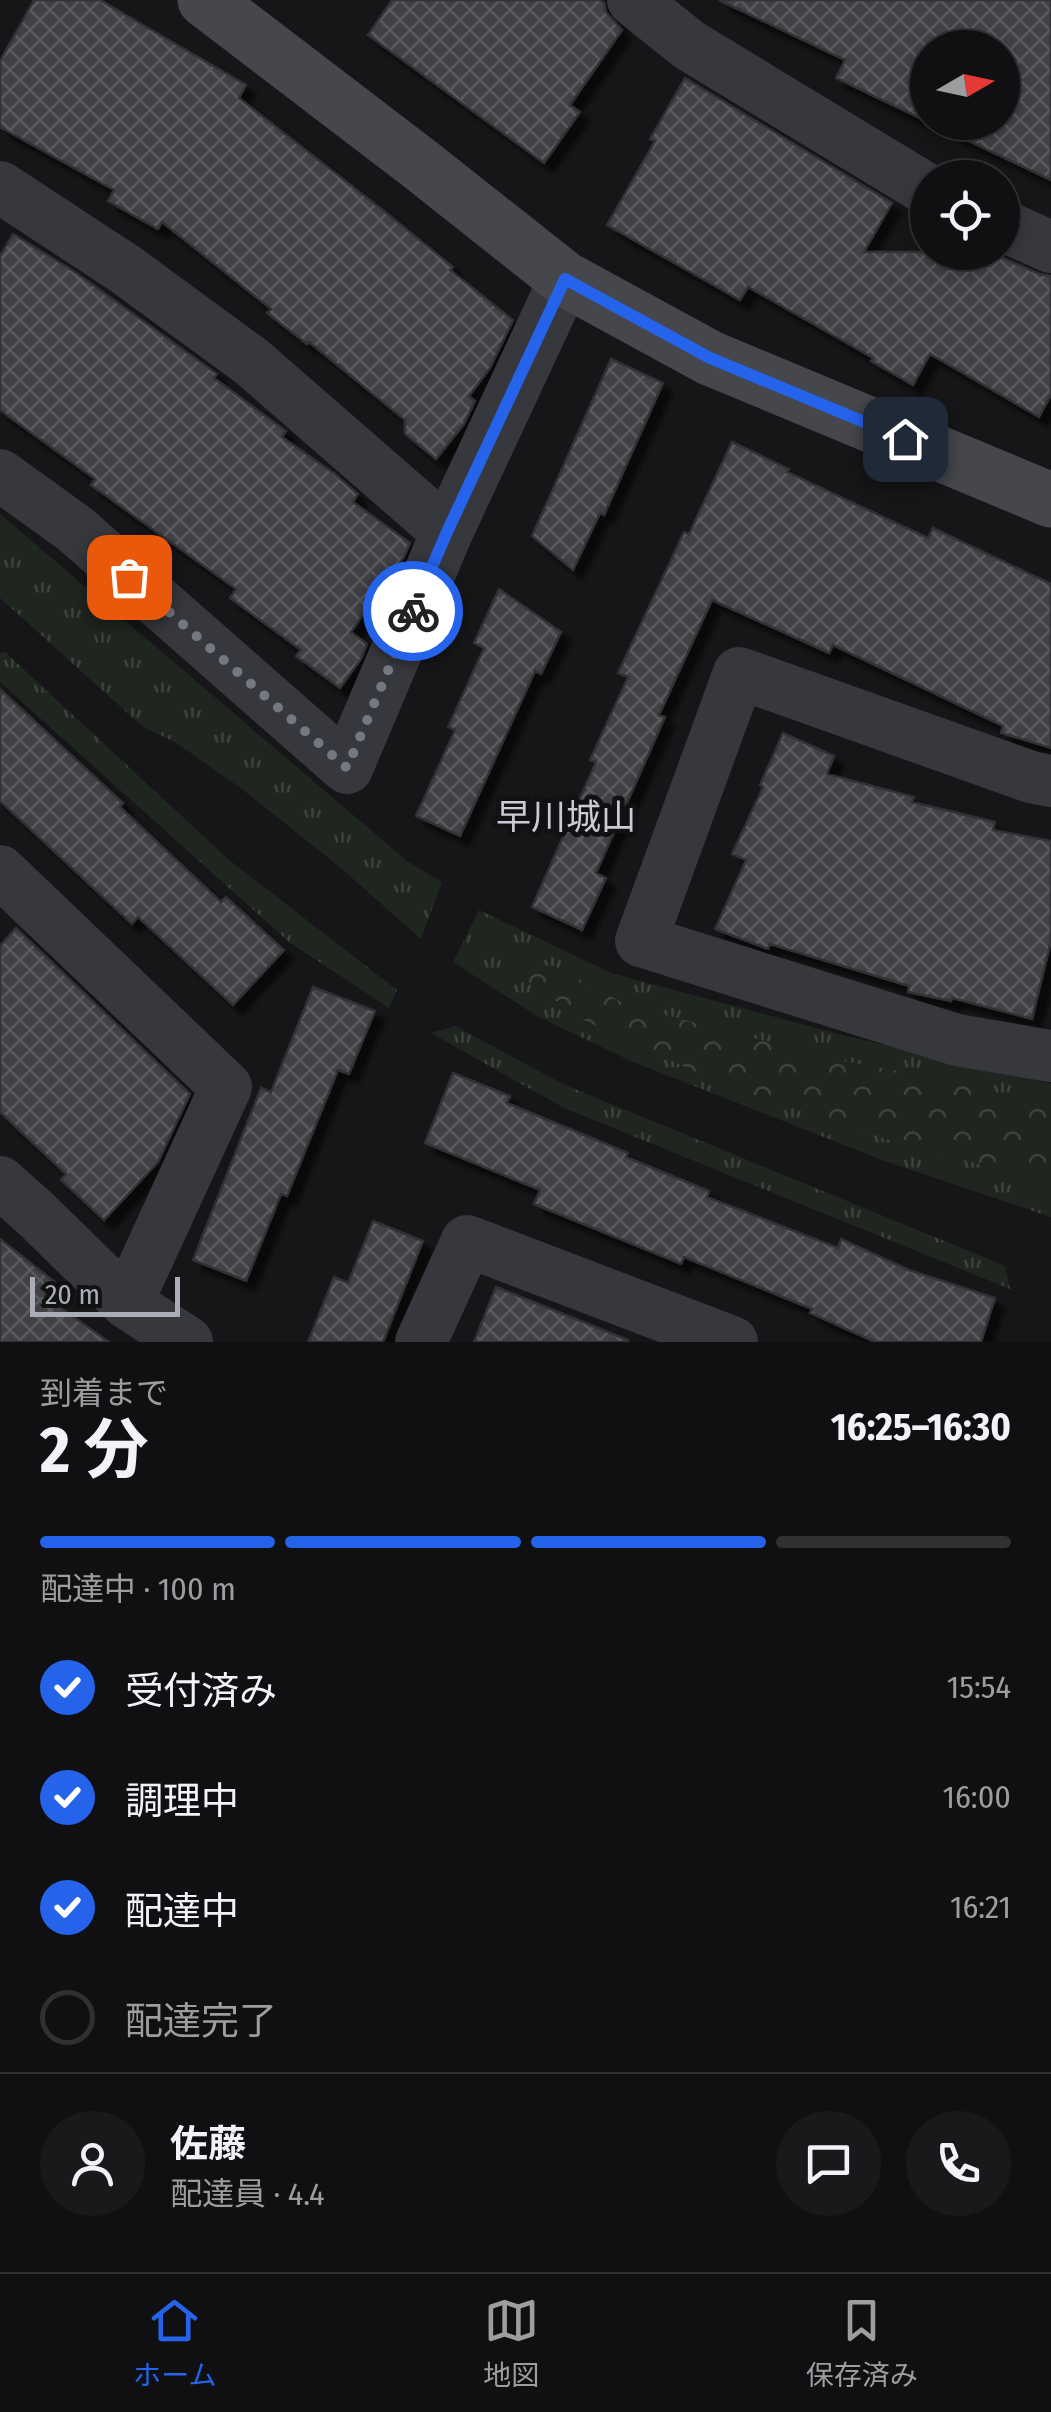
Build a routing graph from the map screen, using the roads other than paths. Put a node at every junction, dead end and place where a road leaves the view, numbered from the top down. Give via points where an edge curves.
1 (205, 0) edge
2 (633, 0) edge
3 (910, 179) edge
4 (0, 186) edge
5 (1020, 233) edge
6 (1051, 247) edge
7 (565, 279) junction
8 (0, 475) edge
9 (1051, 500) edge
10 (447, 532) junction
11 (1051, 782) edge
12 (0, 872) edge
13 (1051, 1056) edge
14 (0, 1182) edge
15 (127, 1303) junction
16 (187, 1342) edge
17 (421, 1342) edge
18 (732, 1342) edge

1 - 7 street
2 - 3 street via 689,46
4 - 10 street via 252,362
5 - 6 street
7 - 9 street via 710,358
7 - 10 street
8 - 10 street via 75,529 347,768
11 - 13 street via 739,673 641,942 957,1040
12 - 15 street via 226,1087
14 - 15 street
15 - 16 street
17 - 18 street via 467,1241

